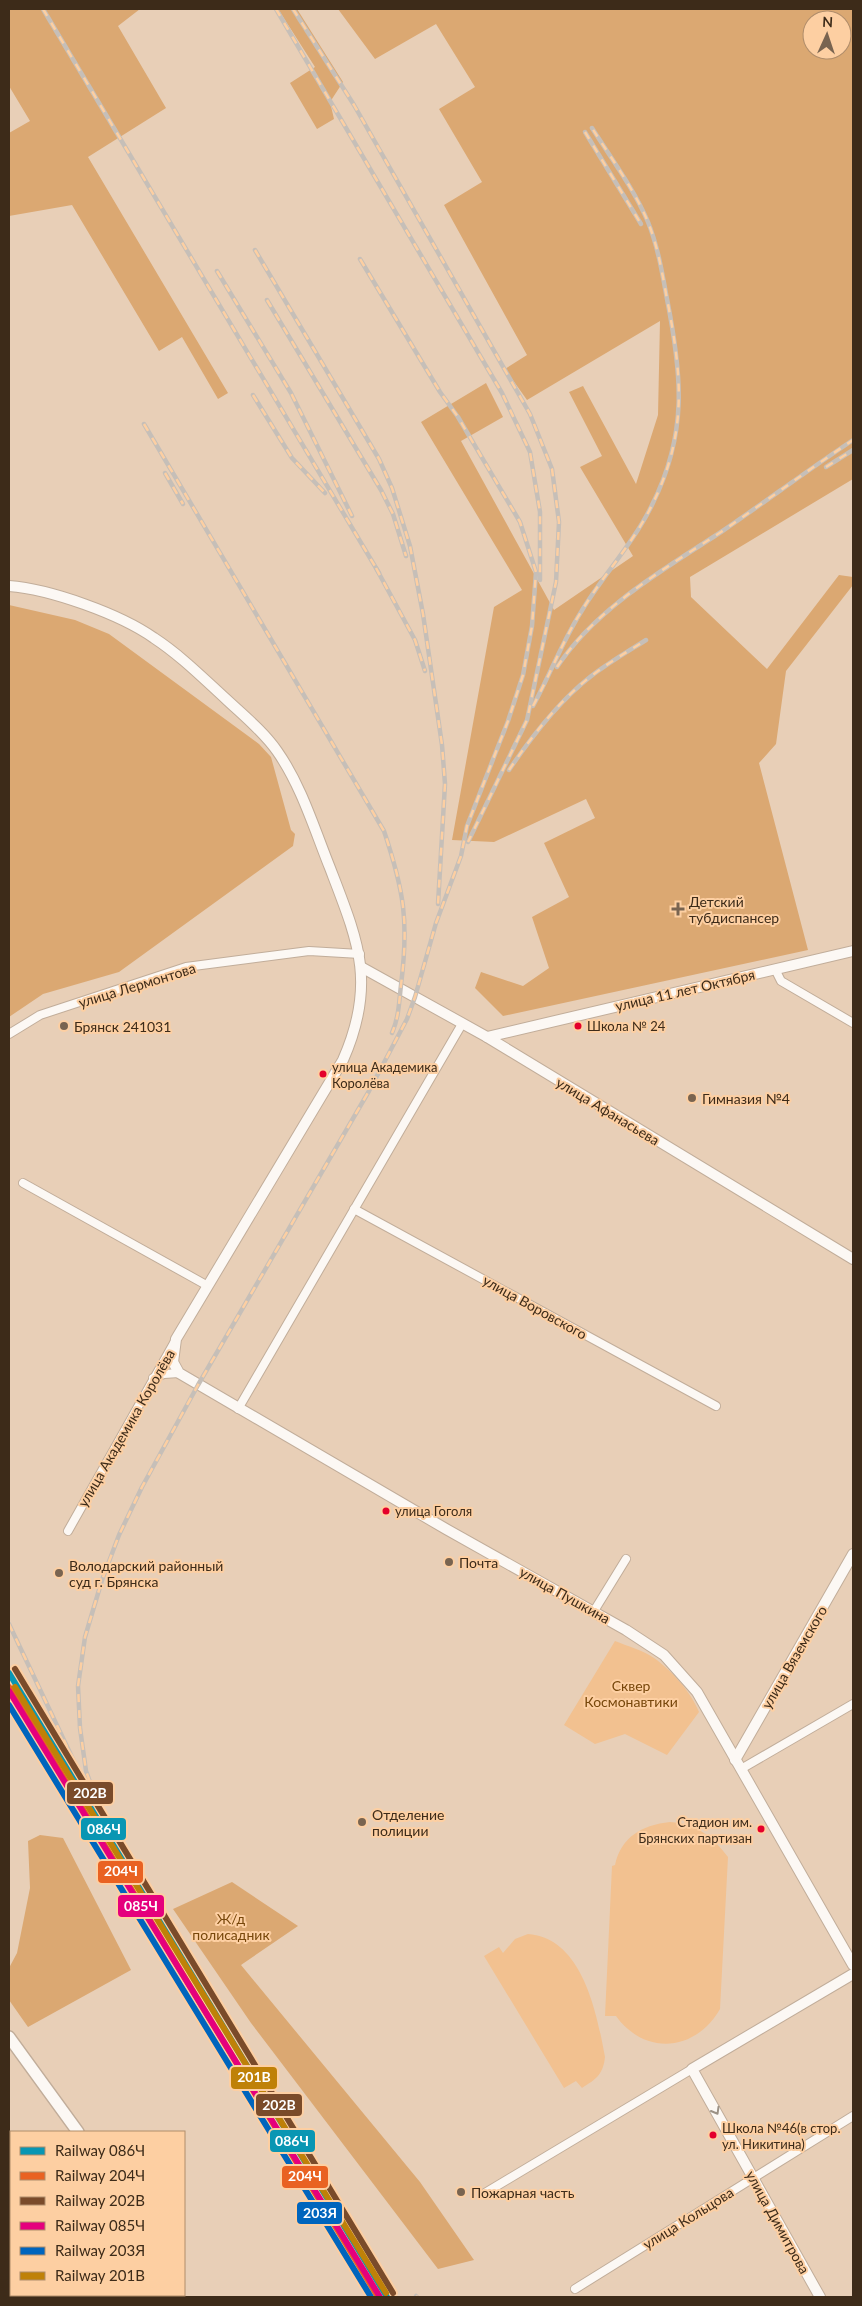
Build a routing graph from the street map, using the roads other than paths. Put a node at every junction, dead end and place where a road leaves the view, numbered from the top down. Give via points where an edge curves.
1 (9, 586) edge
2 (853, 951) edge
3 (360, 954) junction
4 (361, 967) junction
5 (775, 970) junction
6 (853, 1023) edge
7 (462, 1024) junction
8 (9, 1034) edge
9 (487, 1037) junction
10 (24, 1183) dead end
11 (354, 1209) junction
12 (853, 1259) edge
13 (208, 1286) junction
14 (176, 1339) junction
15 (179, 1373) junction
16 (153, 1378) junction
17 (716, 1406) dead end
18 (238, 1409) junction
19 (68, 1531) dead end
20 (853, 1554) edge
21 (626, 1559) dead end
22 (594, 1611) junction
23 (853, 1704) edge
24 (738, 1764) junction
25 (853, 1965) edge
26 (853, 1974) edge
27 (9, 2037) edge
28 (692, 2069) junction
29 (853, 2116) edge
30 (77, 2131) edge
31 (754, 2177) junction
32 (485, 2193) dead end
33 (575, 2288) dead end
34 (820, 2297) edge

1 - 3 main road, улица Академика Королёва via 86,605 154,637 255,726 276,750 304,803
2 - 5 main road, улица 11 лет Октября
3 - 4 main road, улица Академика Королёва
3 - 8 street, улица Лермонтова via 309,951 186,967 40,1016
4 - 7 main road, улица Афанасьева
4 - 13 main road, улица Академика Королёва via 356,1025 343,1060
5 - 6 street via 781,980
5 - 9 main road, улица 11 лет Октября
7 - 9 main road, улица Афанасьева
7 - 11 street
9 - 12 main road, улица Афанасьева
10 - 13 street
11 - 17 street, улица Воровского
11 - 18 street
13 - 14 main road, улица Академика Королёва
14 - 15 main road via 173,1362
14 - 16 street, улица Академика Королёва
15 - 16 street
15 - 18 main road, улица Пушкина
16 - 19 street, улица Академика Королёва
18 - 22 main road, улица Пушкина
20 - 24 main road, улица Вяземского
21 - 22 street
22 - 24 main road, улица Пушкина via 664,1656 697,1692
23 - 24 street
24 - 25 main road, улица Пушкина
26 - 28 main road
27 - 30 main road
28 -> 31 main road, улица Димитрова
28 - 32 street
29 - 31 street, улица Кольцова
31 - 33 street, улица Кольцова
31 - 34 main road, улица Димитрова

